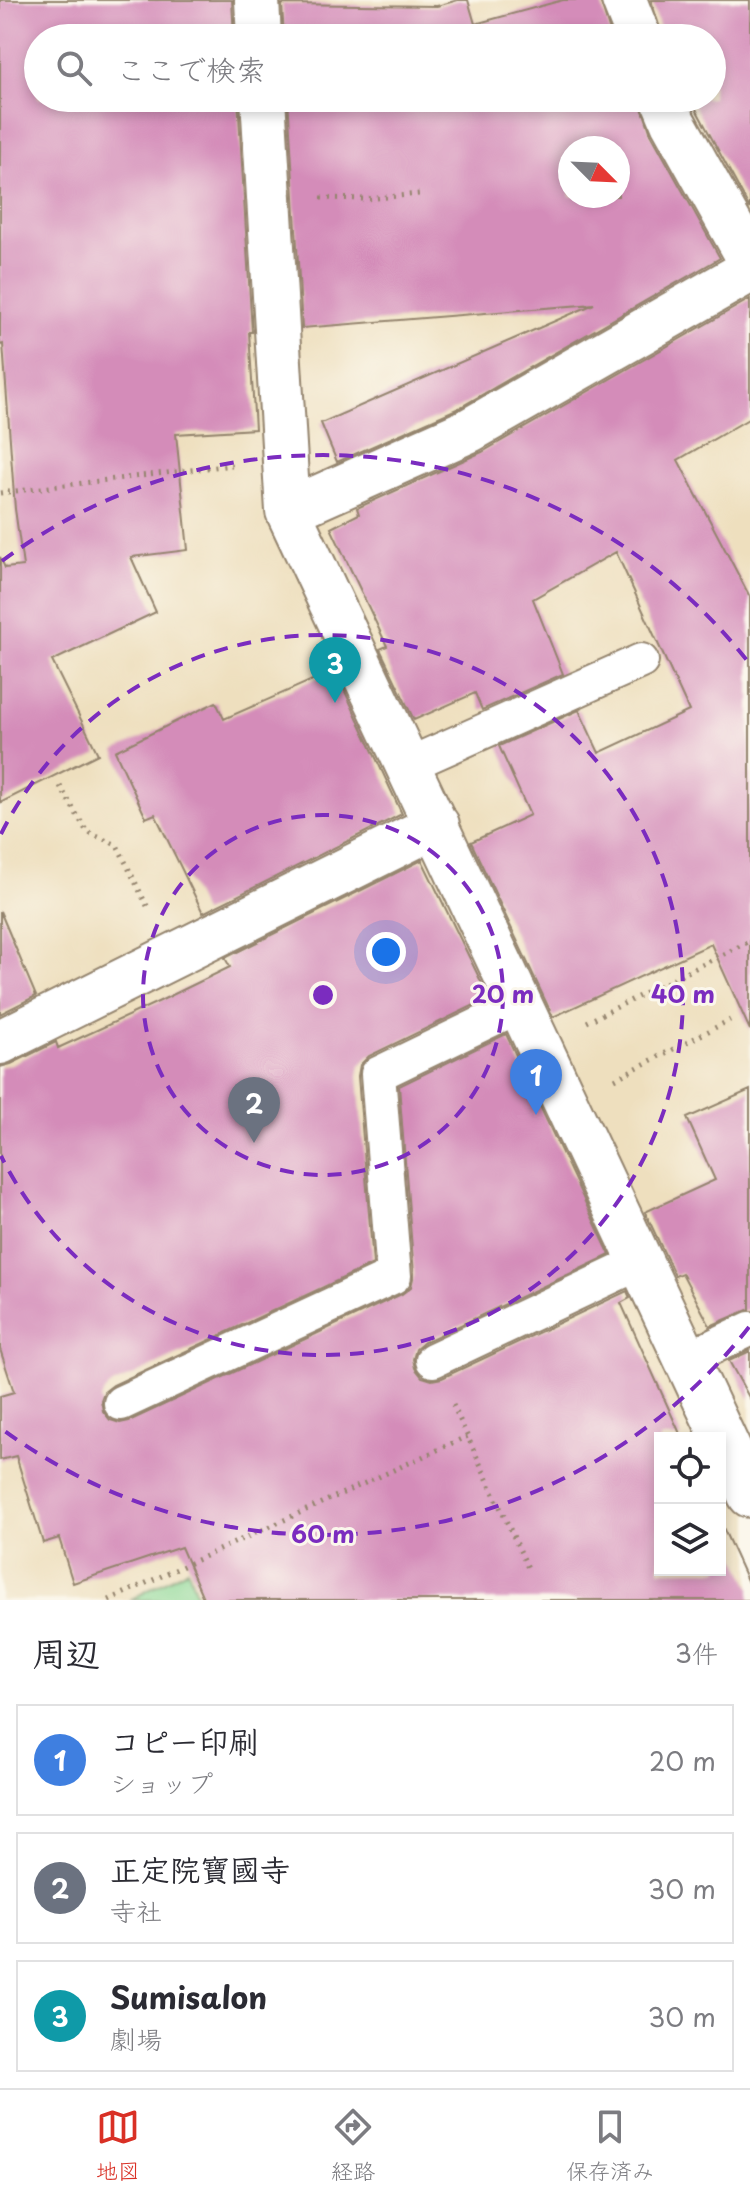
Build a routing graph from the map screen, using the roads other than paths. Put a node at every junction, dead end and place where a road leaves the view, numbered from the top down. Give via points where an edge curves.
1 (257, 0) edge
2 (624, 0) edge
3 (258, 24) edge
4 (633, 24) edge
5 (264, 112) edge
6 (669, 112) edge
7 (750, 260) edge
8 (750, 270) edge
9 (288, 511) junction
10 (641, 661) dead end
11 (408, 765) junction
12 (437, 825) junction
13 (530, 1023) junction
14 (0, 1042) edge
15 (641, 1262) junction
16 (750, 1329) edge
17 (687, 1359) junction
18 (433, 1360) road end
19 (121, 1403) dead end
20 (750, 1495) edge

1 - 3 street
2 - 4 street
5 - 9 street
6 - 7 street
8 - 9 street via 470,430
9 - 11 street
10 - 11 lane
11 - 12 street
12 - 13 street
12 - 14 street
13 - 15 street
13 - 19 lane via 378,1074 394,1276
15 - 17 street
15 - 18 lane
16 - 17 lane
17 - 20 street

